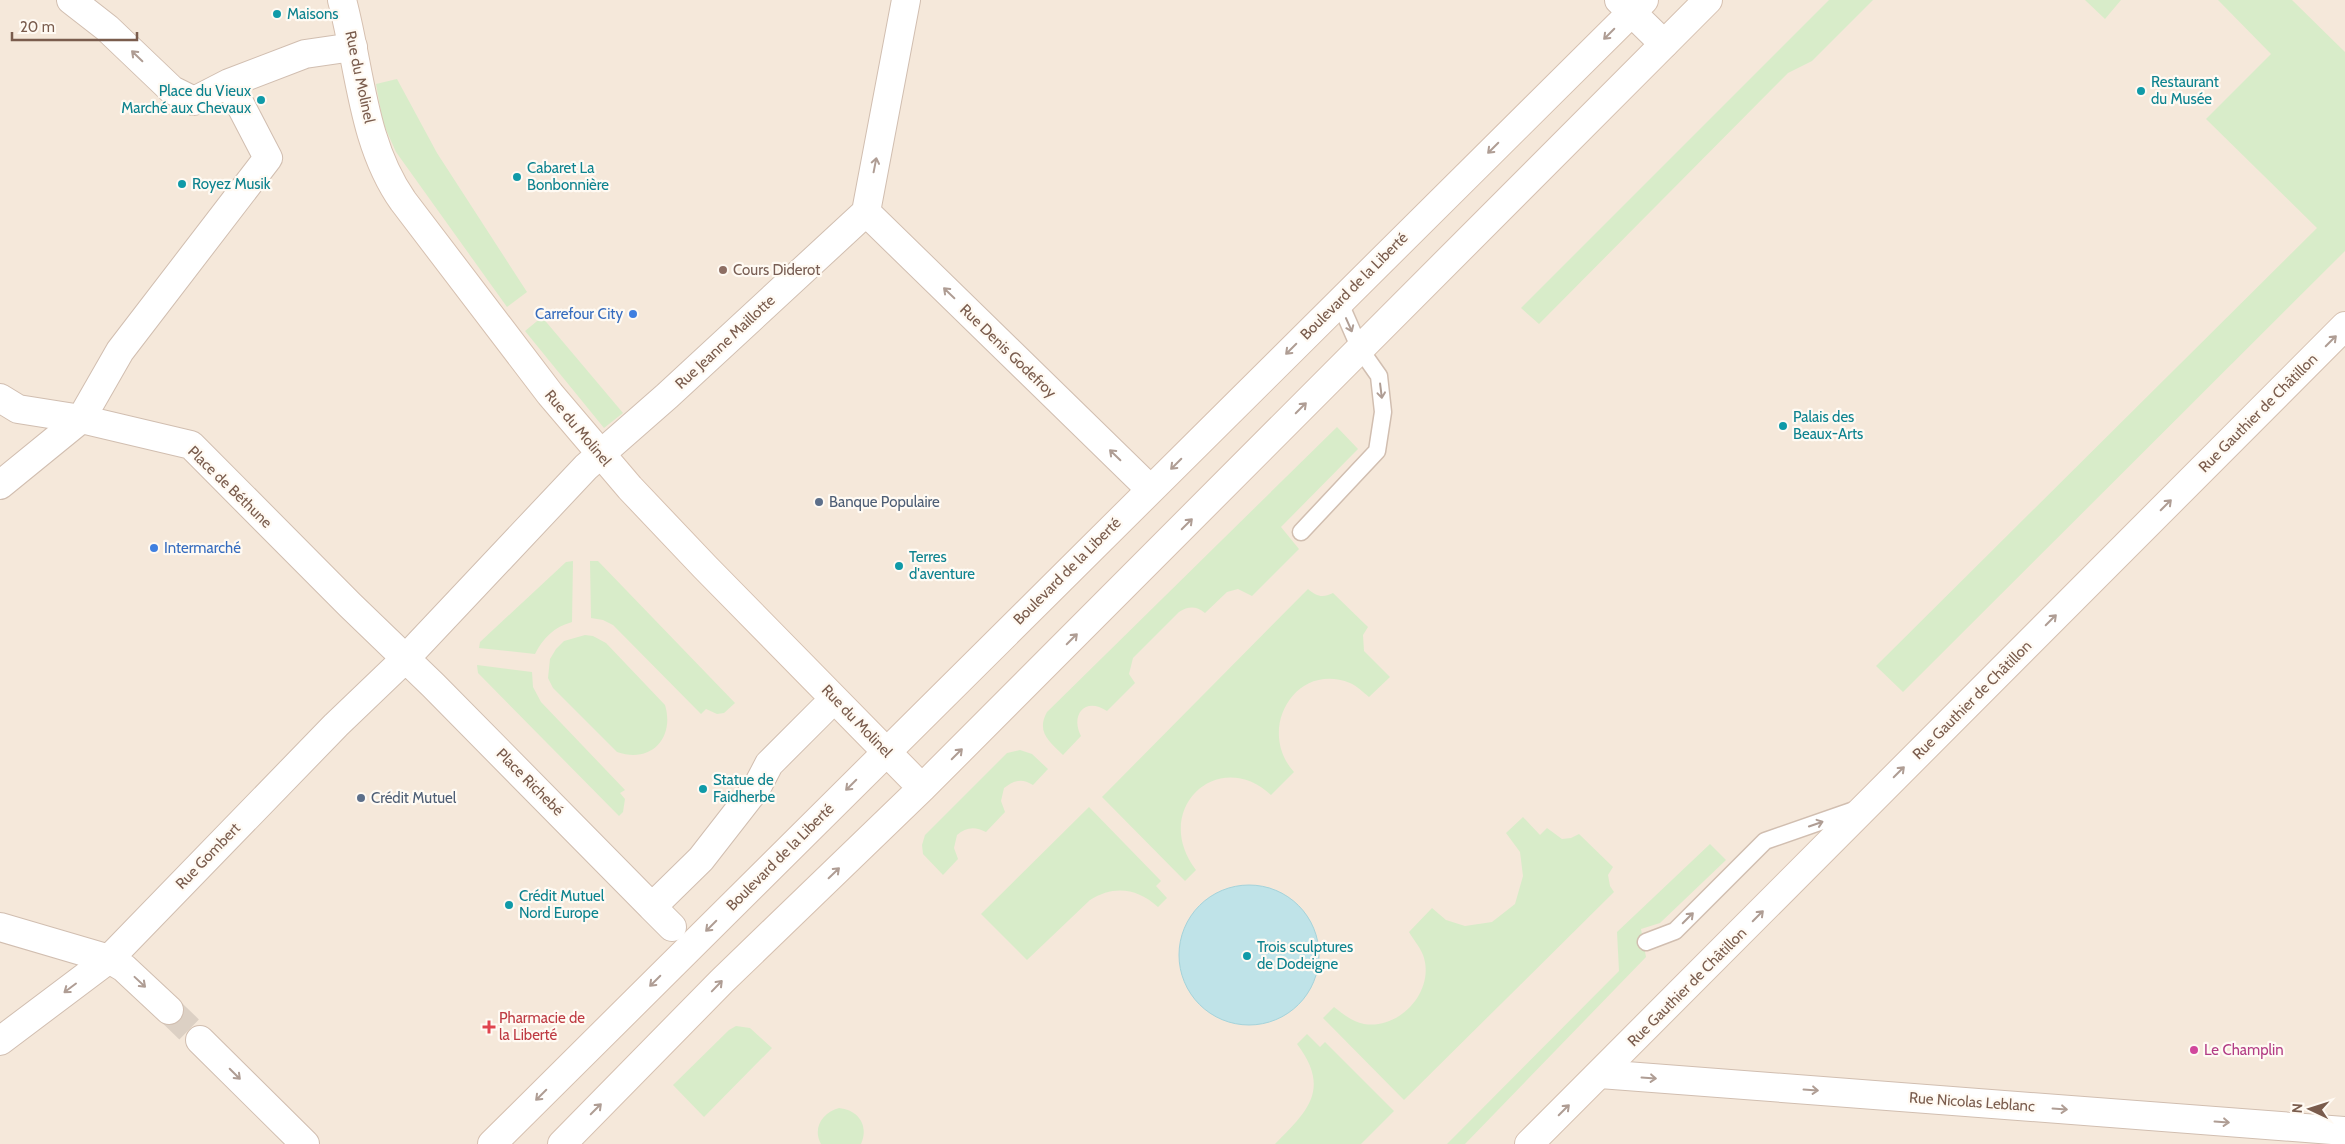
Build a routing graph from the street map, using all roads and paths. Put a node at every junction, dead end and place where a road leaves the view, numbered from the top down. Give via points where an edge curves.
1 (71, 0) edge
2 (342, 0) edge
3 (906, 0) edge
4 (1708, 0) edge
5 (1632, 4) edge
6 (1664, 44) junction
7 (353, 47) junction
8 (229, 83) junction
9 (866, 212) junction
10 (1339, 301) junction
11 (2345, 326) edge
12 (1360, 348) junction
13 (9, 403) edge
14 (81, 419) junction
15 (601, 454) junction
16 (0, 485) edge
17 (1150, 489) junction
18 (1301, 532) dead end
19 (350, 606) joint
20 (406, 658) junction
21 (823, 710) dead end
22 (886, 752) junction
23 (922, 788) junction
24 (1865, 807) junction
25 (652, 907) junction
26 (0, 927) edge
27 (672, 927) dead end
28 (1646, 942) dead end
29 (109, 958) junction
30 (169, 1010) tunnel mouth
31 (200, 1040) tunnel mouth
32 (0, 1042) edge
33 (1600, 1074) junction
34 (2345, 1131) edge
35 (305, 1144) edge
36 (492, 1144) edge
37 (562, 1144) edge
38 (1529, 1144) edge

8 -> 1 street via 194,102 172,90 107,28
2 - 7 street, Rue du Molinel
9 -> 3 street
4 - 6 street
5 - 6 street
5 -> 10 street, Boulevard de la Liberté
6 - 12 street
7 - 8 street via 305,54
7 - 15 street, Rue du Molinel via 376,150 392,186 521,358
8 - 14 street via 268,158 120,351
9 - 15 street, Rue Jeanne Maillotte
17 -> 9 street, Rue Denis Godefroy
10 -> 12 lane
10 -> 17 street, Boulevard de la Liberté
24 -> 11 street, Rue Gauthier de Châtillon
12 -> 18 lane via 1379,376 1383,412 1377,451
23 -> 12 street
13 - 14 street, Place de Béthune
14 - 16 street
14 - 19 street, Place de Béthune via 191,445
15 - 20 street
15 - 22 street, Rue du Molinel via 657,517
17 - 22 street, Boulevard de la Liberté
19 - 20 street, Place Richebé
20 - 25 street, Place Richebé
20 - 29 street, Rue Gombert via 336,724
21 - 25 street via 769,764 757,787 701,859
22 - 23 street, Rue du Molinel
22 -> 36 street, Boulevard de la Liberté
37 -> 23 street via 722,981
28 -> 24 lane via 1674,931 1766,841
33 -> 24 street, Rue Gauthier de Châtillon
25 - 27 street, Place Richebé
26 - 29 street
29 -> 30 street
29 -> 32 street, Rue Gombert
31 -> 35 street
33 -> 34 street, Rue Nicolas Leblanc
38 -> 33 street, Rue Gauthier de Châtillon

